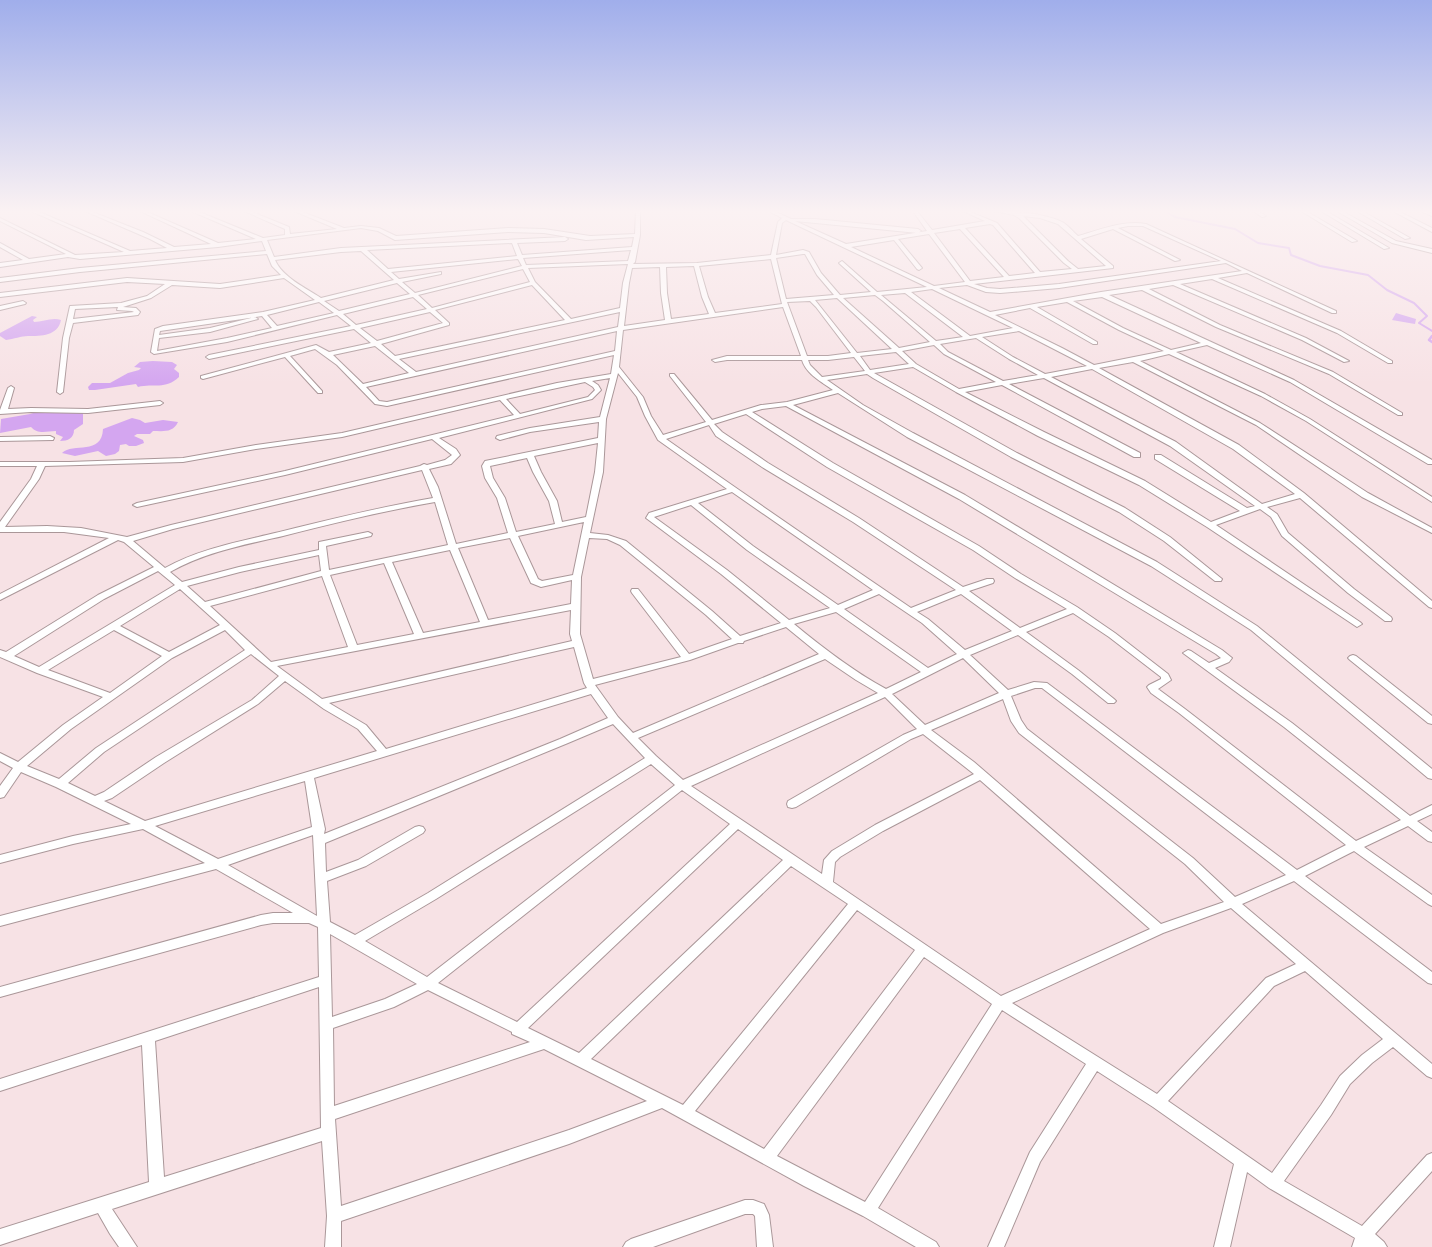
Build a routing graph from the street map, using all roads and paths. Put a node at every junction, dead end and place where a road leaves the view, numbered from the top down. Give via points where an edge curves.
1 (88, 269) edge
2 (278, 269) edge
3 (384, 269) edge
4 (410, 269) edge
5 (516, 269) edge
6 (526, 269) edge
7 (630, 269) edge
8 (663, 269) edge
9 (697, 269) edge
10 (776, 269) edge
11 (816, 269) edge
12 (848, 269) edge
13 (894, 269) edge
14 (958, 269) edge
15 (1000, 269) edge
16 (1035, 269) edge
17 (1086, 269) edge
18 (1175, 269) edge
19 (1241, 269) edge
20 (1077, 270) joint
21 (387, 272) junction
22 (1247, 272) junction
23 (439, 273) dead end
24 (1039, 274) junction
25 (285, 276) junction
26 (1008, 278) junction
27 (1211, 278) junction
28 (0, 280) edge
29 (398, 281) junction
30 (171, 283) junction
31 (533, 283) junction
32 (969, 284) junction
33 (1175, 284) junction
34 (933, 288) junction
35 (1142, 288) junction
36 (906, 291) junction
37 (414, 294) junction
38 (877, 294) junction
39 (1101, 294) junction
40 (0, 295) edge
41 (839, 297) junction
42 (320, 300) junction
43 (812, 300) junction
44 (1067, 300) junction
45 (23, 303) dead end
46 (784, 303) junction
47 (123, 304) junction
48 (1030, 306) junction
49 (0, 308) edge
50 (624, 309) junction
51 (430, 310) junction
52 (1334, 312) dead end
53 (338, 313) junction
54 (989, 314) junction
55 (264, 315) junction
56 (713, 316) junction
57 (569, 320) junction
58 (71, 322) junction
59 (668, 322) junction
60 (355, 327) junction
61 (275, 328) junction
62 (622, 328) junction
63 (1019, 329) junction
64 (978, 337) junction
65 (969, 338) junction
66 (936, 343) junction
67 (1095, 343) dead end
68 (1208, 343) junction
69 (374, 344) junction
70 (896, 350) junction
71 (618, 352) junction
72 (1172, 352) junction
73 (328, 354) junction
74 (286, 355) junction
75 (854, 355) junction
76 (209, 357) dead end
77 (394, 358) junction
78 (805, 359) junction
79 (715, 360) dead end
80 (1134, 360) junction
81 (1346, 361) dead end
82 (1390, 362) dead end
83 (914, 365) junction
84 (1094, 368) junction
85 (615, 371) junction
86 (868, 372) junction
87 (414, 374) junction
88 (672, 375) dead end
89 (1045, 376) junction
90 (203, 377) dead end
91 (821, 379) junction
92 (585, 380) junction
93 (1004, 384) junction
94 (362, 386) junction
95 (11, 388) dead end
96 (838, 391) junction
97 (958, 391) junction
98 (60, 392) dead end
99 (320, 392) dead end
100 (501, 398) junction
101 (160, 403) dead end
102 (788, 404) junction
103 (746, 411) junction
104 (2, 412) edge
105 (1400, 414) dead end
106 (519, 416) junction
107 (603, 418) junction
108 (709, 422) junction
109 (50, 438) dead end
110 (435, 438) junction
111 (500, 438) dead end
112 (661, 438) junction
113 (0, 439) edge
114 (601, 440) junction
115 (530, 455) junction
116 (1138, 455) dead end
117 (1158, 457) dead end
118 (1431, 462) edge
119 (0, 464) edge
120 (42, 464) junction
121 (424, 466) junction
122 (732, 490) junction
123 (1301, 495) junction
124 (438, 499) junction
125 (1432, 500) edge
126 (693, 503) junction
127 (137, 505) dead end
128 (1261, 506) junction
129 (1246, 511) junction
130 (589, 519) junction
131 (559, 525) junction
132 (1210, 525) junction
133 (0, 529) edge
134 (1432, 531) edge
135 (368, 534) dead end
136 (513, 535) junction
137 (586, 535) junction
138 (117, 537) junction
139 (126, 540) junction
140 (453, 547) junction
141 (323, 552) junction
142 (388, 560) junction
143 (162, 569) junction
144 (325, 573) junction
145 (577, 577) junction
146 (1218, 579) dead end
147 (990, 581) dead end
148 (181, 585) junction
149 (881, 590) junction
150 (635, 591) dead end
151 (963, 591) junction
152 (0, 597) edge
153 (203, 605) junction
154 (1432, 605) edge
155 (574, 606) junction
156 (837, 609) junction
157 (1074, 609) junction
158 (911, 611) junction
159 (1388, 619) dead end
160 (485, 623) junction
161 (788, 623) junction
162 (1357, 624) dead end
163 (114, 626) junction
164 (225, 626) junction
165 (1019, 632) junction
166 (419, 635) junction
167 (740, 640) junction
168 (578, 643) junction
169 (353, 648) junction
170 (251, 650) junction
171 (1188, 653) dead end
172 (4, 654) edge
173 (964, 654) junction
174 (826, 655) junction
175 (169, 656) junction
176 (687, 658) junction
177 (1353, 658) dead end
178 (270, 665) junction
179 (1208, 667) junction
180 (40, 670) junction
181 (927, 672) junction
182 (285, 676) junction
183 (591, 687) junction
184 (886, 693) junction
185 (1006, 694) junction
186 (110, 696) junction
187 (1111, 701) dead end
188 (321, 702) junction
189 (614, 719) junction
190 (1432, 721) edge
191 (924, 730) junction
192 (632, 737) junction
193 (384, 753) junction
194 (0, 757) edge
195 (652, 759) junction
196 (19, 767) junction
197 (981, 775) junction
198 (1432, 775) edge
199 (309, 776) junction
200 (60, 784) junction
201 (682, 784) junction
202 (0, 794) edge
203 (94, 801) junction
204 (792, 804) dead end
205 (1432, 809) edge
206 (1409, 821) junction
207 (738, 823) junction
208 (144, 825) junction
209 (419, 830) dead end
210 (319, 835) junction
211 (1432, 838) edge
212 (1355, 846) junction
213 (0, 858) edge
214 (791, 859) junction
215 (217, 864) junction
216 (1297, 875) junction
217 (320, 879) junction
218 (827, 884) junction
219 (1432, 900) edge
220 (855, 904) junction
221 (1234, 904) junction
222 (310, 918) junction
223 (0, 921) edge
224 (324, 925) junction
225 (1159, 930) junction
226 (355, 941) junction
227 (924, 949) junction
228 (1306, 965) junction
229 (1432, 979) edge
230 (325, 980) junction
231 (428, 984) junction
232 (0, 992) edge
233 (1000, 1002) junction
234 (326, 1025) junction
235 (517, 1030) junction
236 (148, 1037) junction
237 (1393, 1039) junction
238 (544, 1043) junction
239 (581, 1060) junction
240 (1094, 1063) junction
241 (1432, 1072) edge
242 (0, 1085) edge
243 (661, 1102) junction
244 (1158, 1102) junction
245 (685, 1113) junction
246 (328, 1115) junction
247 (328, 1132) junction
248 (766, 1158) junction
249 (1432, 1160) edge
250 (1242, 1162) junction
251 (1274, 1183) junction
252 (157, 1186) junction
253 (101, 1204) junction
254 (868, 1211) junction
255 (334, 1216) junction
256 (0, 1236) edge
257 (1362, 1241) edge
258 (129, 1247) edge
259 (333, 1247) edge
260 (631, 1247) edge
261 (765, 1247) edge
262 (931, 1247) edge
263 (996, 1247) edge
264 (1222, 1247) edge
265 (1379, 1247) edge

1 - 28 street
2 - 25 street
3 - 21 street
4 - 21 street
5 - 37 street
6 - 31 street
7 - 50 street via 626,283
8 - 59 street
9 - 56 street
10 - 46 street
11 - 41 street
12 - 38 street
13 - 34 street
14 - 32 street
15 - 26 street
16 - 24 street
17 - 20 street
18 - 32 street via 1000,291 986,290
19 - 22 street
20 - 24 street
21 - 29 street
22 - 27 street
22 - 52 street
23 - 29 street
24 - 26 street
25 - 30 street via 220,286
25 - 42 street
26 - 32 street
27 - 33 street
27 - 82 street via 1339,332
29 - 37 street
29 - 42 street
30 - 40 street via 127,280
30 - 47 street via 149,298
31 - 51 street
31 - 57 street
32 - 34 street
33 - 35 street
33 - 81 street via 1304,339
34 - 36 street
34 - 54 street
35 - 39 street
35 - 105 street via 1218,326 1331,373
36 - 38 street
36 - 65 street
37 - 51 street
37 - 53 street
38 - 41 street
38 - 66 street
39 - 44 street
39 - 68 street
41 - 43 street
41 - 70 street
42 - 53 street
42 - 55 street
43 - 46 street
43 - 75 street
44 - 48 street
44 - 72 street
45 - 49 street
46 - 56 street
46 - 78 street
47 - 58 street via 72,307
47 - 58 street via 119,310 134,309 137,313
48 - 54 street
48 - 67 street
50 - 57 street
50 - 62 street
51 - 60 street
51 - 69 street via 447,322 446,325
53 - 60 street
53 - 61 street
54 - 63 street
55 - 61 street
55 - 61 street via 163,328 158,330 154,352 227,340
56 - 59 street
57 - 77 street
58 - 98 street via 66,338
59 - 62 street
60 - 69 street
60 - 76 street
62 - 71 street
62 - 87 street
63 - 64 street
63 - 84 street
64 - 65 street
64 - 89 street
65 - 66 street
66 - 70 street
66 - 93 street via 946,353
68 - 72 street
68 - 118 street via 1292,381
69 - 73 street
69 - 77 street
70 - 75 street
70 - 83 street
71 - 85 street
71 - 94 street via 388,404 377,403
72 - 80 street
72 - 125 street via 1308,420
73 - 74 street via 316,347
73 - 94 street
74 - 90 street
74 - 99 street
75 - 78 street
75 - 86 street
77 - 87 street
78 - 79 street
78 - 91 street via 807,366
80 - 84 street
80 - 134 street via 1258,424 1365,495
83 - 86 street
83 - 97 street
84 - 89 street
84 - 123 street via 1236,447
85 - 92 street
85 - 107 street
85 - 112 street via 640,397
86 - 91 street
86 - 146 street via 1014,455 1122,510 1167,539
87 - 94 street
88 - 108 street
89 - 93 street
89 - 128 street via 1173,444
91 - 96 street
92 - 100 street
92 - 106 street via 598,390 590,398
93 - 97 street
93 - 116 street
95 - 104 street
96 - 102 street
96 - 198 street via 910,434 1154,564 1254,628
97 - 132 street via 1142,483
100 - 106 street
100 - 120 street via 342,435 183,460
101 - 104 street via 88,411
102 - 103 street
102 - 179 street via 962,497 1226,658
103 - 108 street
103 - 157 street via 830,465 976,548
106 - 110 street
107 - 111 street via 530,430
107 - 114 street
108 - 112 street
108 - 151 street via 719,434 765,465 856,520
109 - 113 street
110 - 121 street via 456,455 448,462
110 - 127 street
112 - 122 street
114 - 115 street
114 - 130 street
115 - 131 street via 553,501
115 - 136 street via 486,466 489,478 501,498
117 - 129 street
119 - 120 street
120 - 133 street via 35,479
121 - 124 street
121 - 139 street
122 - 126 street
122 - 149 street
123 - 128 street
123 - 154 street
124 - 140 street
124 - 143 street via 378,510 218,549
126 - 156 street via 750,548
126 - 161 street via 652,515 650,518
128 - 129 street
128 - 159 street via 1277,518 1285,534 1351,592
129 - 132 street
130 - 131 street
130 - 137 street
131 - 136 street
132 - 162 street
133 - 138 street via 67,530
135 - 141 street via 324,542
136 - 140 street
136 - 145 street via 536,583
137 - 145 street
137 - 167 street via 608,537 623,543
138 - 139 street
138 - 152 street
139 - 143 street
140 - 142 street
140 - 160 street
141 - 144 street
141 - 148 street
142 - 144 street
142 - 166 street
143 - 148 street
143 - 172 street via 127,582
144 - 153 street
144 - 169 street
145 - 155 street
147 - 151 street
148 - 153 street
148 - 163 street
149 - 156 street
149 - 158 street
150 - 176 street
151 - 158 street via 938,598
151 - 165 street
153 - 164 street
155 - 160 street
155 - 168 street via 575,634
156 - 161 street
156 - 181 street
157 - 165 street
157 - 212 street via 1163,674 1166,680 1152,687 1154,691
158 - 173 street
160 - 166 street
161 - 167 street
161 - 174 street
163 - 175 street
163 - 180 street
164 - 170 street
164 - 175 street
165 - 173 street
165 - 187 street
166 - 169 street
167 - 176 street
168 - 183 street
168 - 188 street
169 - 178 street
170 - 178 street
170 - 200 street via 100,750
171 - 179 street
172 - 180 street
173 - 181 street
173 - 185 street
174 - 184 street
174 - 192 street
175 - 186 street
176 - 183 street
177 - 190 street
178 - 182 street
179 - 206 street via 1288,725
180 - 186 street
181 - 184 street
182 - 188 street
182 - 203 street via 254,702 108,795
183 - 189 street
183 - 193 street
184 - 191 street
184 - 201 street
185 - 191 street
185 - 216 street via 1034,685 1048,687
185 - 221 street via 1016,721 1023,731 1189,861
186 - 196 street via 67,727
188 - 193 street via 362,727
189 - 192 street
189 - 210 street via 460,782
191 - 197 street
191 - 204 street via 907,737
192 - 195 street
193 - 199 street
194 - 196 street
195 - 201 street
195 - 226 street
196 - 200 street
196 - 202 street
197 - 218 street via 879,828 836,854 830,860
197 - 225 street
199 - 208 street
199 - 210 street
200 - 203 street
201 - 207 street
201 - 231 street
203 - 208 street
205 - 206 street
206 - 211 street
206 - 212 street
207 - 214 street
207 - 235 street
208 - 213 street
208 - 215 street
209 - 217 street via 362,864
210 - 215 street
210 - 217 street
212 - 216 street
212 - 219 street
214 - 218 street
214 - 239 street
215 - 222 street
215 - 223 street
216 - 221 street
216 - 229 street
217 - 224 street
218 - 220 street
220 - 227 street
220 - 245 street
221 - 225 street
221 - 228 street
222 - 224 street
222 - 232 street via 261,920
224 - 226 street
224 - 230 street
225 - 233 street
226 - 231 street
227 - 233 street
227 - 248 street
228 - 237 street
228 - 244 street via 1270,982
230 - 234 street
230 - 236 street
231 - 234 street via 388,1003
231 - 235 street
233 - 240 street
233 - 254 street
234 - 246 street
235 - 238 street
236 - 242 street
236 - 252 street
237 - 241 street
237 - 251 street via 1345,1080
238 - 239 street
238 - 246 street
239 - 243 street
240 - 244 street
240 - 263 street via 1035,1157
243 - 245 street
243 - 255 street via 569,1137
244 - 250 street
245 - 248 street
246 - 247 street
247 - 252 street
247 - 255 street
248 - 254 street
249 - 257 street
250 - 251 street
250 - 264 street
251 - 257 street
252 - 253 street
253 - 256 street
253 - 258 street
254 - 262 street
255 - 259 street
257 - 265 street
260 - 261 street via 745,1207 759,1209 762,1215

